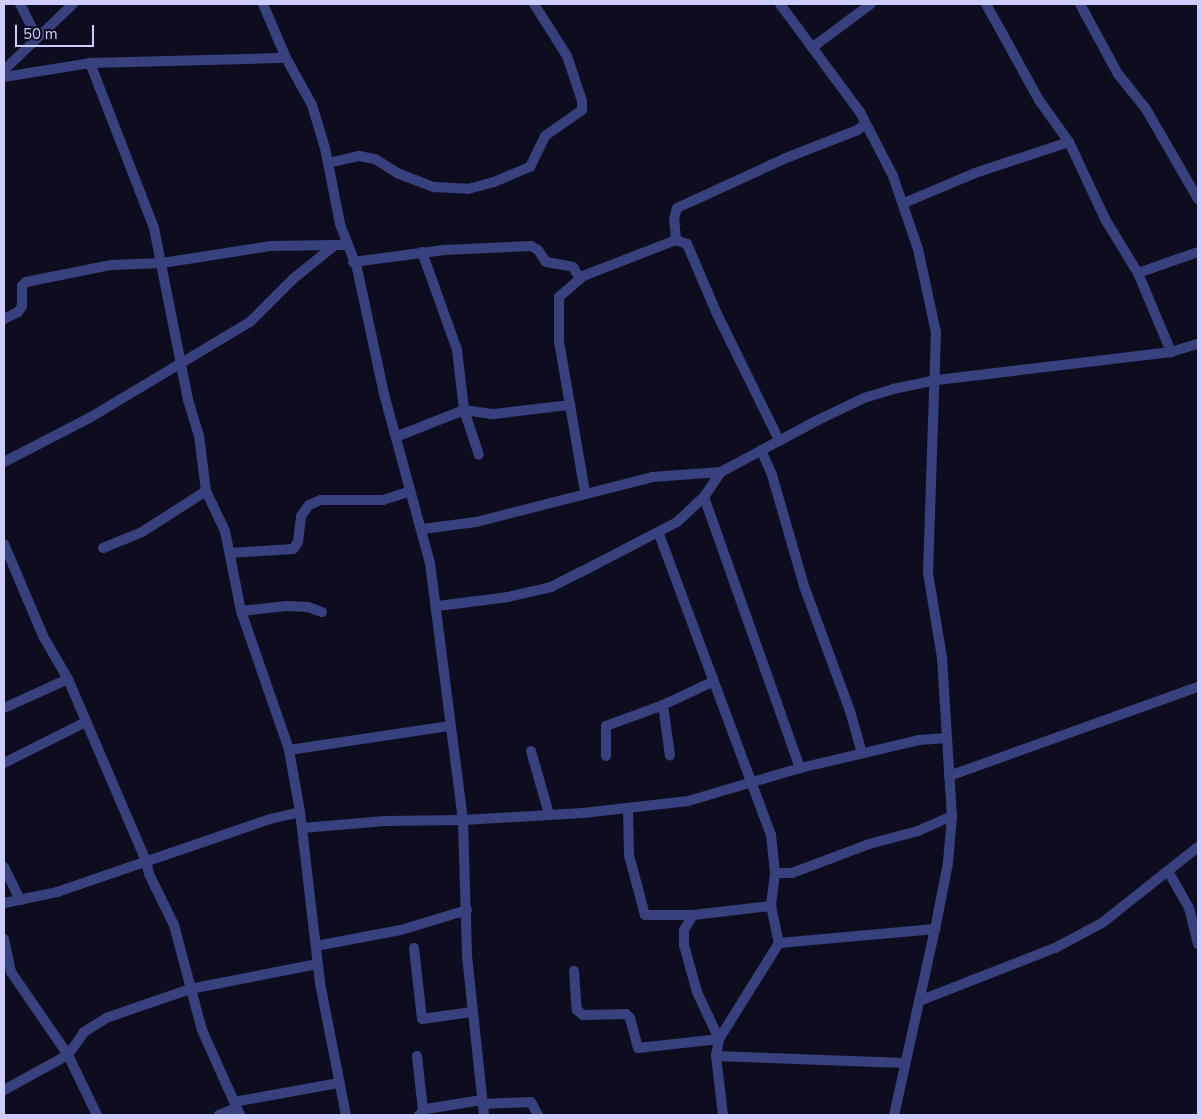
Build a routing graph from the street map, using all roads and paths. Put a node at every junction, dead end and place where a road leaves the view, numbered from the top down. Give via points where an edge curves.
1 (20, 4) edge
2 (73, 4) edge
3 (263, 4) edge
4 (534, 4) edge
5 (780, 4) edge
6 (871, 4) edge
7 (986, 4) edge
8 (1080, 4) edge
9 (37, 37) junction
10 (813, 47) junction
11 (286, 58) junction
12 (90, 63) junction
13 (4, 70) edge
14 (4, 77) edge
15 (865, 123) junction
16 (1069, 142) junction
17 (328, 162) junction
18 (1198, 199) edge
19 (904, 204) junction
20 (676, 240) junction
21 (341, 245) junction
22 (422, 252) junction
23 (1198, 252) edge
24 (353, 262) junction
25 (162, 263) junction
26 (1138, 273) junction
27 (580, 279) junction
28 (4, 319) edge
29 (1198, 344) edge
30 (1171, 352) junction
31 (181, 363) junction
32 (937, 380) junction
33 (570, 405) junction
34 (464, 410) junction
35 (398, 436) junction
36 (779, 440) junction
37 (761, 450) junction
38 (478, 455) dead end
39 (4, 462) edge
40 (721, 472) junction
41 (206, 491) junction
42 (411, 491) junction
43 (585, 492) junction
44 (704, 497) junction
45 (423, 529) junction
46 (659, 534) junction
47 (4, 544) edge
48 (103, 548) dead end
49 (230, 552) junction
50 (438, 606) junction
51 (241, 611) junction
52 (322, 612) dead end
53 (68, 679) junction
54 (714, 681) junction
55 (1198, 687) edge
56 (663, 705) junction
57 (4, 708) edge
58 (86, 722) junction
59 (450, 726) junction
60 (947, 738) junction
61 (289, 750) junction
62 (531, 752) dead end
63 (862, 753) junction
64 (606, 756) dead end
65 (670, 756) dead end
66 (4, 762) edge
67 (800, 768) junction
68 (949, 776) junction
69 (752, 781) junction
70 (628, 808) junction
71 (300, 812) junction
72 (549, 814) junction
73 (952, 816) junction
74 (463, 820) junction
75 (302, 828) junction
76 (1198, 847) edge
77 (146, 861) junction
78 (4, 867) edge
79 (1168, 871) junction
80 (775, 873) junction
81 (20, 900) junction
82 (4, 903) edge
83 (771, 906) junction
84 (467, 910) junction
85 (693, 915) junction
86 (935, 928) junction
87 (4, 939) edge
88 (779, 943) junction
89 (1198, 944) edge
90 (316, 946) junction
91 (414, 948) dead end
92 (318, 964) junction
93 (574, 971) dead end
94 (7, 973) edge
95 (190, 989) junction
96 (919, 1001) junction
97 (472, 1012) junction
98 (719, 1039) junction
99 (68, 1055) junction
100 (418, 1056) dead end
101 (716, 1056) junction
102 (905, 1063) junction
103 (339, 1083) junction
104 (4, 1090) edge
105 (482, 1102) junction
106 (237, 1108) edge
107 (421, 1113) edge
108 (97, 1115) edge
109 (219, 1115) edge
110 (346, 1115) edge
111 (484, 1115) edge
112 (538, 1115) edge
113 (723, 1115) edge
114 (894, 1115) edge

1 - 9 street
2 - 9 street
3 - 11 street
4 - 17 street via 567,56 582,110 545,136 530,167 494,182 468,188 434,187 397,173 375,159 359,156
5 - 10 street
6 - 10 street
7 - 16 street via 1039,100
8 - 18 street via 1118,74 1146,109
9 - 13 street
10 - 15 street
11 - 12 street
11 - 17 street via 312,105
12 - 14 street
12 - 25 street via 109,120 154,228
15 - 19 street
15 - 20 street via 858,130 786,158 677,208 674,219
16 - 19 street via 975,173
16 - 26 street via 1105,219
17 - 21 street
19 - 32 street via 929,291 936,332
20 - 27 street
20 - 36 street via 687,244 717,314
21 - 24 street
21 - 25 street via 270,246
21 - 31 street via 293,279 250,322
22 - 24 street
22 - 27 street via 531,246 546,262 573,266
22 - 34 street via 457,350
23 - 26 street
24 - 35 street via 384,394
25 - 28 street via 111,265 26,282 22,286 22,306 18,312
25 - 31 street
26 - 30 street
27 - 33 street via 559,297 558,302 559,342
29 - 30 street
30 - 32 street
31 - 39 street via 91,417
31 - 41 street via 199,435
32 - 36 street via 864,398
32 - 60 street via 928,518 928,573 942,658
33 - 34 street via 494,414
33 - 43 street
34 - 35 street
34 - 38 street
35 - 42 street
36 - 37 street
37 - 40 street
37 - 63 street via 772,475 804,586
40 - 43 street via 652,477
40 - 44 street
41 - 48 street via 142,532
41 - 49 street via 225,532
42 - 45 street
42 - 49 street via 383,500 321,500 309,505 301,516 298,542 293,549
43 - 45 street via 476,522
44 - 46 street
44 - 67 street
45 - 50 street
46 - 50 street via 551,587 482,602
46 - 54 street
47 - 53 street via 43,636
49 - 51 street
50 - 59 street
51 - 52 street via 287,606
51 - 61 street
53 - 57 street
53 - 58 street
54 - 56 street
54 - 69 street
55 - 68 street
56 - 64 street via 606,726
56 - 65 street
58 - 66 street
58 - 77 street
59 - 61 street
59 - 74 street
60 - 63 street
60 - 68 street
61 - 71 street
62 - 72 street
63 - 67 street
67 - 69 street
68 - 73 street
69 - 70 street via 688,801
69 - 80 street via 771,835
70 - 72 street
70 - 85 street via 629,855 642,913 650,916
71 - 75 street
71 - 77 street
72 - 74 street
73 - 80 street via 918,831 869,844 792,873
73 - 86 street via 948,863
74 - 75 street via 385,821
74 - 84 street
75 - 90 street
76 - 79 street
77 - 81 street via 57,892
77 - 95 street via 149,874 174,924
78 - 81 street
79 - 89 street via 1189,908
79 - 96 street via 1102,923 1055,948
80 - 83 street
81 - 82 street
83 - 85 street
83 - 88 street
84 - 90 street via 401,930
84 - 97 street
85 - 98 street via 684,930 684,945 698,992
86 - 88 street
86 - 96 street
87 - 94 street
88 - 98 street
90 - 92 street
91 - 97 street via 422,1018
92 - 95 street
92 - 103 street
93 - 98 street via 577,1010 583,1015 626,1014 638,1048
94 - 99 street
95 - 99 street via 106,1018 84,1032
95 - 106 street via 202,1030
96 - 102 street
97 - 105 street
98 - 101 street
99 - 104 street
99 - 108 street
100 - 107 street
101 - 102 street
101 - 113 street
102 - 114 street
103 - 106 street
103 - 110 street
105 - 107 street
105 - 111 street
105 - 112 street via 531,1102
106 - 109 street

